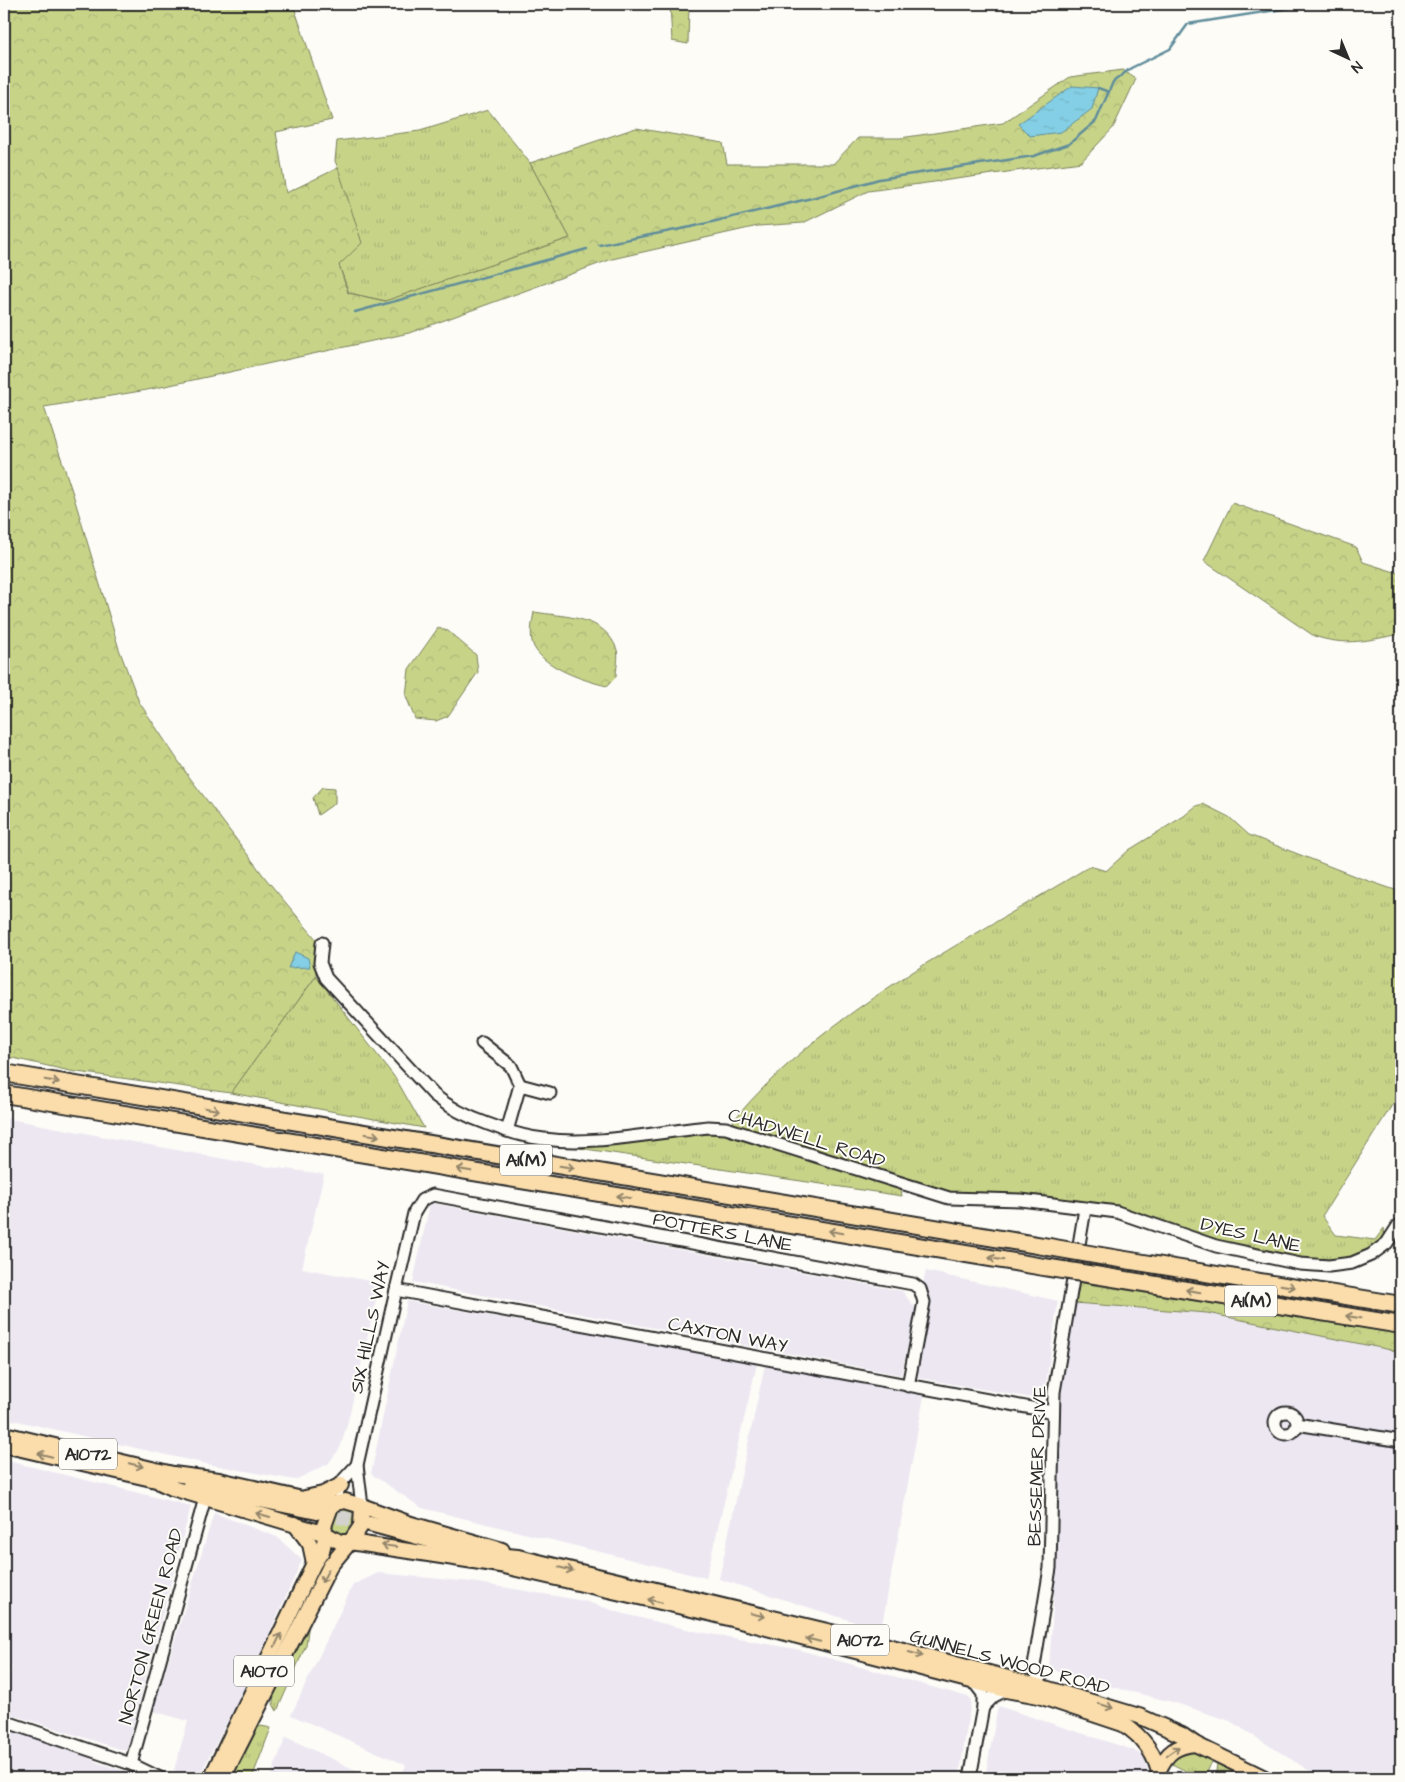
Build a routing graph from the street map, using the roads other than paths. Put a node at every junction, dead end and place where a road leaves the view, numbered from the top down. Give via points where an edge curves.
1 (321, 948) dead end
2 (482, 1042) dead end
3 (4, 1072) edge
4 (520, 1085) junction
5 (550, 1093) dead end
6 (4, 1094) edge
7 (506, 1131) junction
8 (422, 1200) joint
9 (1085, 1209) junction
10 (1398, 1226) dead end
11 (396, 1290) junction
12 (1401, 1305) edge
13 (1401, 1325) edge
14 (908, 1386) junction
15 (1053, 1412) junction
16 (1297, 1424) dead end
17 (4, 1434) edge
18 (1401, 1441) edge
19 (4, 1446) edge
20 (357, 1465) junction
21 (173, 1474) junction
22 (161, 1483) junction
23 (193, 1485) junction
24 (341, 1486) junction
25 (205, 1498) junction
26 (304, 1498) junction
27 (332, 1504) junction
28 (362, 1506) junction
29 (317, 1512) tunnel mouth
30 (295, 1524) junction
31 (370, 1524) tunnel mouth
32 (326, 1534) junction
33 (350, 1542) junction
34 (477, 1553) junction
35 (518, 1557) junction
36 (314, 1563) junction
37 (500, 1565) junction
38 (1034, 1666) junction
39 (973, 1681) junction
40 (1008, 1684) junction
41 (1042, 1687) junction
42 (982, 1708) junction
43 (4, 1721) edge
44 (1195, 1744) junction
45 (131, 1764) junction
46 (1235, 1764) junction
47 (1160, 1774) edge
48 (160, 1778) edge
49 (212, 1778) edge
50 (223, 1778) edge
51 (970, 1778) edge
52 (1242, 1778) edge
53 (1265, 1778) edge

1 - 7 street, CHADWELL ROAD via 320,964 330,984 447,1107
2 - 4 street via 511,1066
3 -> 12 highway, A1(M), bridge
4 - 5 street
4 - 7 street
13 -> 6 highway, A1(M), bridge
7 - 9 street, CHADWELL ROAD via 545,1140 584,1141 708,1127 726,1128 949,1198 1021,1200
8 - 11 street, SIX HILLS WAY via 414,1213
8 - 14 street, POTTERS LANE via 440,1196 913,1284 920,1289 924,1302
9 - 10 street, DYES LANE via 1117,1212 1216,1246 1319,1266 1352,1263 1371,1255 1387,1243
9 - 15 street, BESSEMER DRIVE
11 - 14 street, CAXTON WAY
11 - 20 street, SIX HILLS WAY
14 - 15 street, CAXTON WAY
15 - 38 street, BESSEMER DRIVE via 1050,1568
16 - 18 street
17 -> 21 main road, GUNNELS WOOD ROAD / A1072
22 -> 19 main road, GUNNELS WOOD ROAD / A1072
20 - 24 street, SIX HILLS WAY
20 - 28 street, SIX HILLS WAY
21 - 23 main road, GUNNELS WOOD ROAD / A1072
21 - 26 main road, GUNNELS WOOD ROAD / A1072
22 - 23 main road, GUNNELS WOOD ROAD / A1072
22 - 25 main road, GUNNELS WOOD ROAD / A1072
23 - 29 main road, GUNNELS WOOD ROAD / A1072
24 - 26 main road
24 - 27 street, SIX HILLS WAY
30 -> 25 main road, GUNNELS WOOD ROAD / A1072
25 - 45 street, NORTON GREEN ROAD
26 - 27 main road, GUNNELS WOOD ROAD / A1072
27 - 28 main road, GUNNELS WOOD ROAD / A1072 via 345,1501
27 - 32 main road via 324,1526
28 - 33 main road via 360,1526
28 - 35 main road, GUNNELS WOOD ROAD / A1072
30 - 32 main road, GUNNELS WOOD ROAD / A1072
30 - 36 main road via 310,1544
31 - 34 main road, GUNNELS WOOD ROAD / A1072
32 - 33 main road, GUNNELS WOOD ROAD / A1072 via 340,1542
32 - 36 main road, A1070 via 322,1551
37 -> 33 main road, GUNNELS WOOD ROAD / A1072
33 -> 50 main road, A1070 via 330,1566
34 - 35 main road, GUNNELS WOOD ROAD / A1072
34 - 37 main road, GUNNELS WOOD ROAD / A1072
35 -> 40 main road, GUNNELS WOOD ROAD / A1072 via 873,1642
49 -> 36 main road, A1070
39 -> 37 main road, GUNNELS WOOD ROAD / A1072 via 713,1614
38 - 40 street
38 - 41 street
39 - 40 main road, GUNNELS WOOD ROAD / A1072
39 - 42 street via 983,1694
40 - 41 main road, GUNNELS WOOD ROAD / A1072
40 - 42 street
40 - 47 main road, GUNNELS WOOD ROAD / A1072 via 1123,1724 1141,1738
41 -> 44 main road, GUNNELS WOOD ROAD / A1072 via 1139,1716
42 - 51 street
43 - 45 street
44 - 46 main road, GUNNELS WOOD ROAD / A1072
47 -> 44 main road, GUNNELS WOOD ROAD / A1072 via 1165,1758 1172,1750
45 - 48 street
46 - 52 main road
46 - 53 main road, GUNNELS WOOD ROAD / A1072

